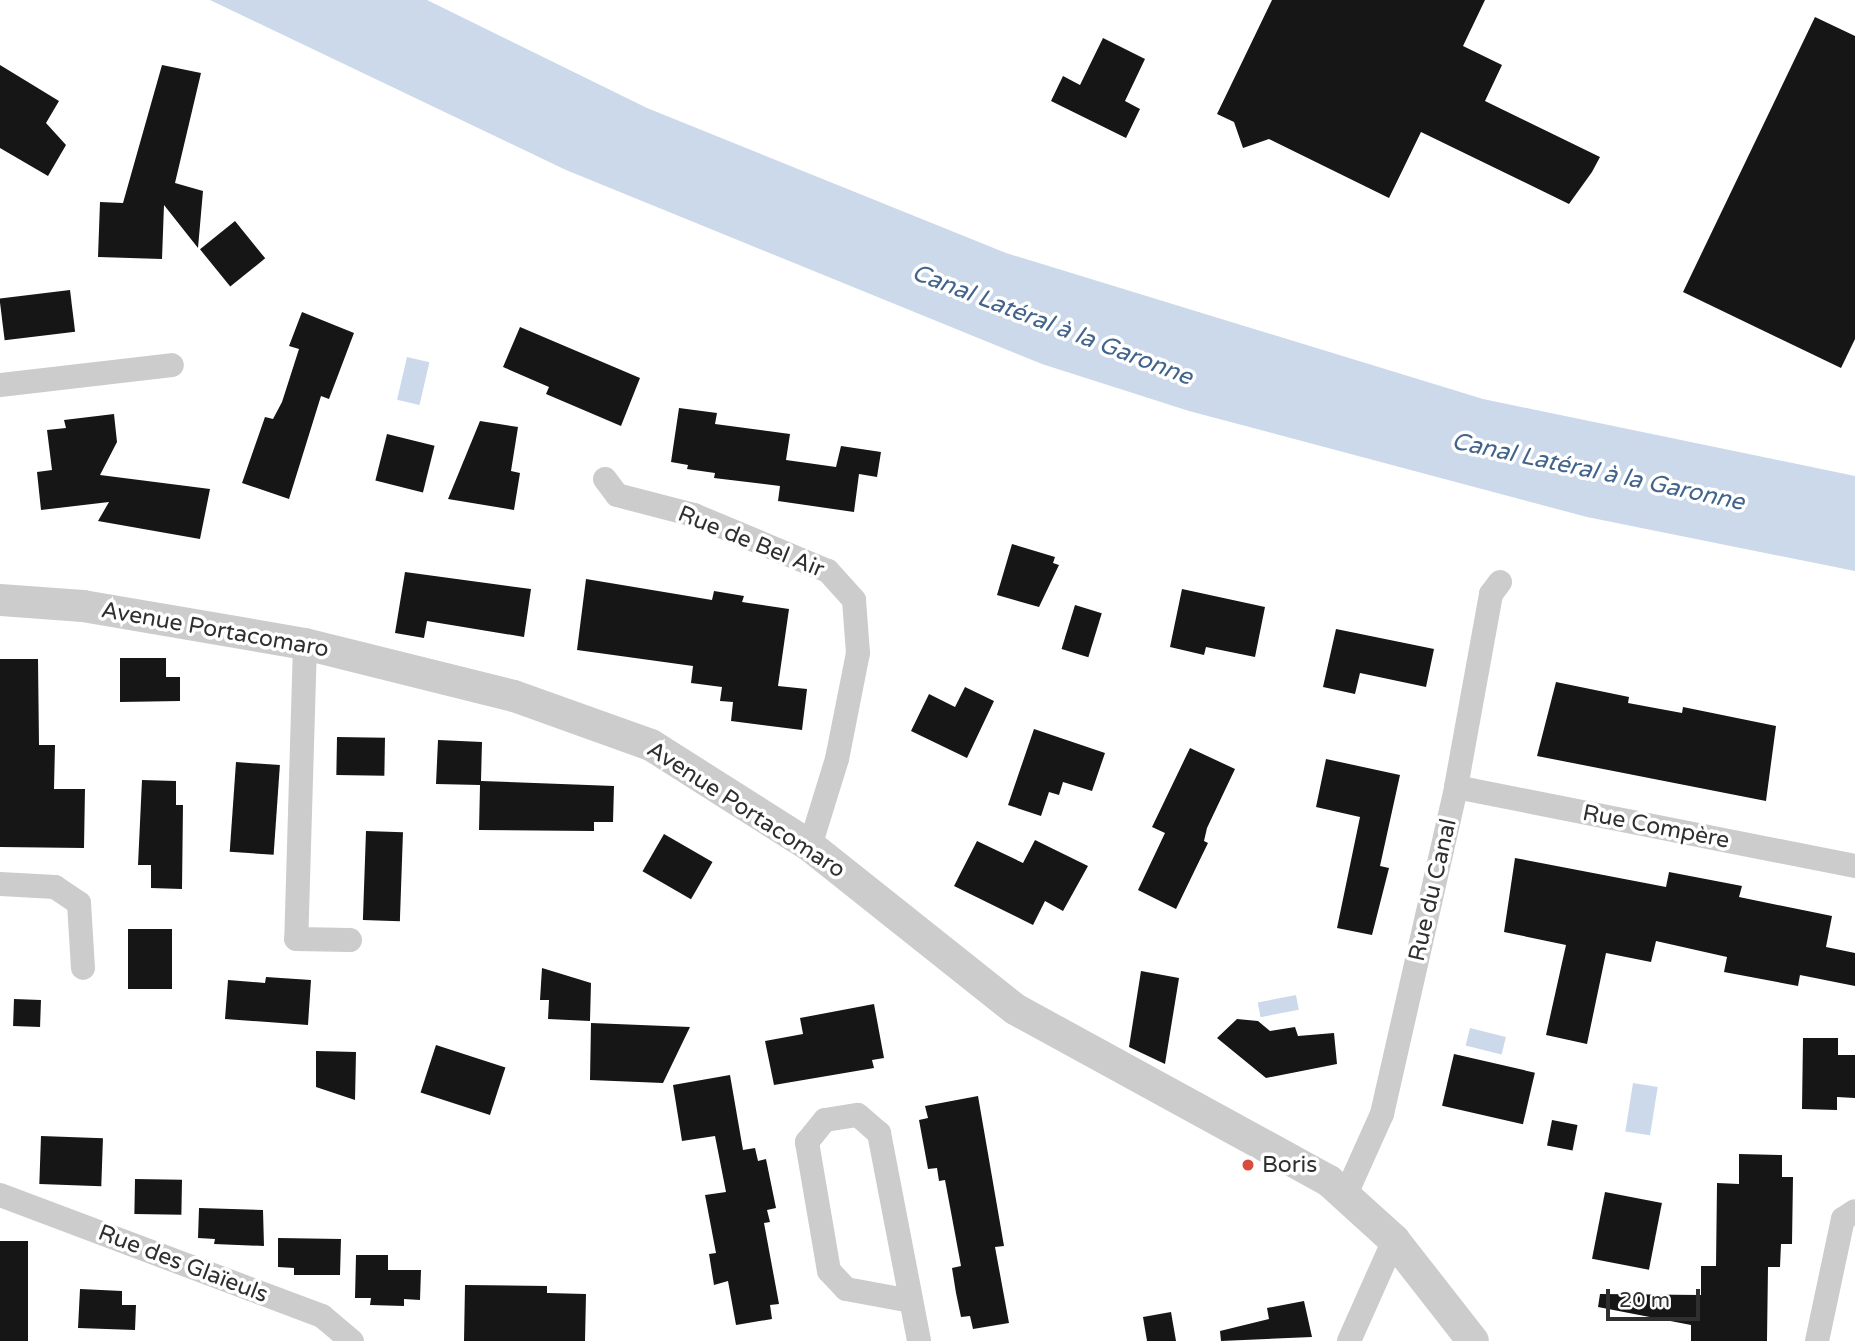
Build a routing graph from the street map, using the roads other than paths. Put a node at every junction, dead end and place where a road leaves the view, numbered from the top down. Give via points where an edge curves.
1 (172, 365) dead end
2 (0, 386) edge
3 (605, 480) dead end
4 (1500, 582) dead end
5 (0, 600) edge
6 (305, 644) junction
7 (1456, 787) junction
8 (810, 846) junction
9 (1855, 866) edge
10 (0, 884) edge
11 (349, 940) dead end
12 (83, 968) dead end
13 (1346, 1194) junction
14 (3, 1198) edge
15 (1855, 1211) edge
16 (1394, 1240) junction
17 (911, 1301) junction
18 (352, 1341) edge
19 (919, 1341) edge
20 (1349, 1341) edge
21 (1473, 1341) edge
22 (1817, 1341) edge

1 - 2 street
3 - 8 street, Rue de Bel Air via 617,495 694,515 828,571 854,600 858,653 837,759
4 - 7 street, Rue du Canal via 1492,594
5 - 6 street, Avenue Portacomaro via 83,606
6 - 8 street, Avenue Portacomaro via 513,696 651,745
6 - 11 street via 296,939
7 - 9 street, Rue Compère
7 - 13 street, Rue du Canal via 1382,1114
8 - 13 street, Avenue Portacomaro via 1016,1009
10 - 12 street via 55,887 79,903
13 - 16 street, Avenue Portacomaro
14 - 18 street, Rue des Glaïeuls via 322,1317
15 - 22 street via 1843,1219
16 - 20 street
16 - 21 street, Avenue Portacomaro
17 - 17 street via 879,1133 858,1115 825,1121 807,1142 829,1271 846,1289
17 - 19 street

